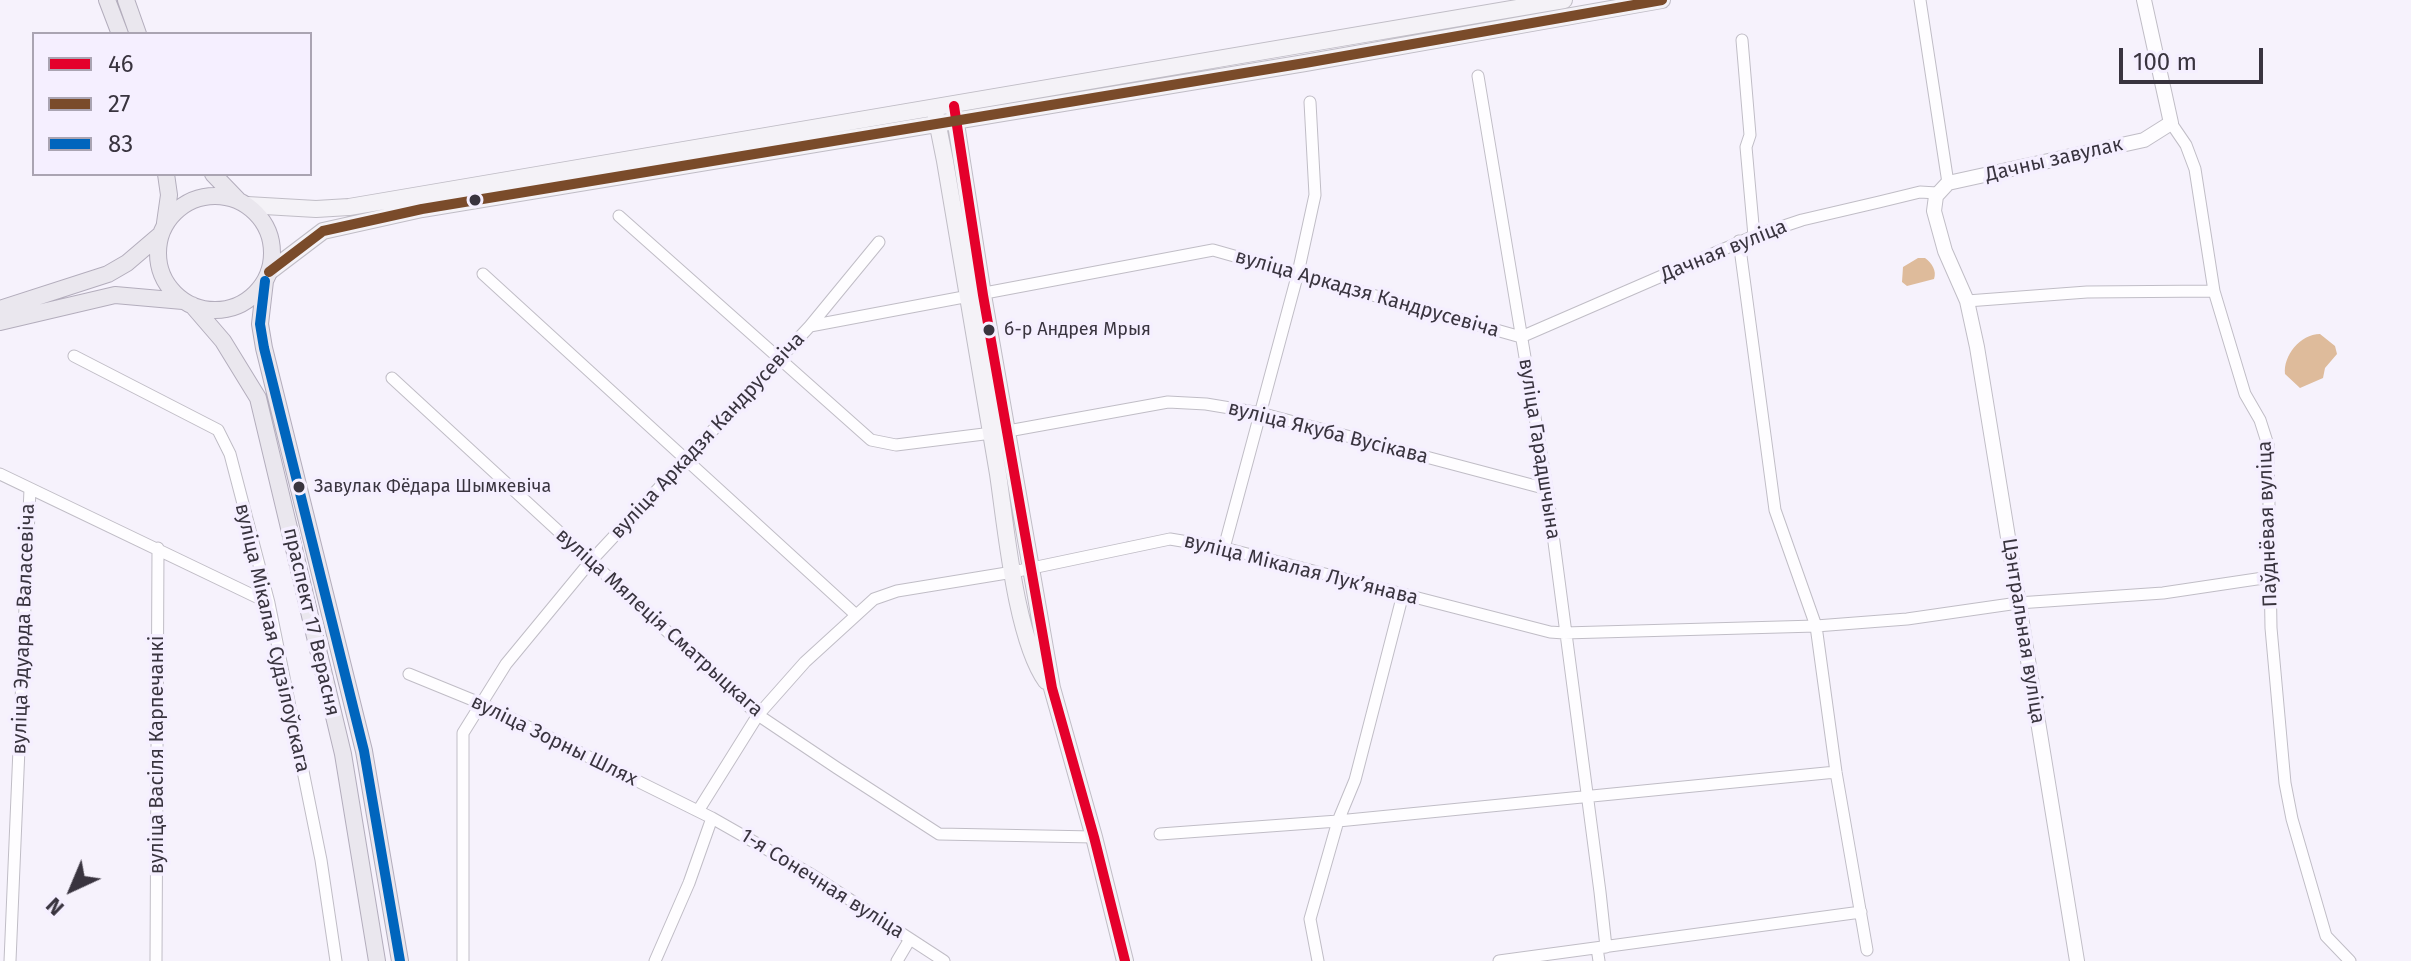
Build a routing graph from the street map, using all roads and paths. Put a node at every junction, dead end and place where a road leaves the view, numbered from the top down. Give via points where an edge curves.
1 (107, 0) edge
2 (126, 0) edge
3 (1564, 0) edge
4 (1662, 0) edge
5 (1920, 0) edge
6 (2144, 0) edge
7 (119, 32) edge
8 (137, 32) edge
9 (1742, 40) dead end
10 (1478, 76) dead end
11 (1310, 102) dead end
12 (955, 114) junction
13 (936, 116) junction
14 (2171, 123) junction
15 (166, 176) edge
16 (215, 176) edge
17 (1943, 188) junction
18 (243, 203) junction
19 (619, 216) dead end
20 (163, 229) junction
21 (1754, 236) junction
22 (1739, 241) junction
23 (879, 242) dead end
24 (1298, 273) junction
25 (483, 274) dead end
26 (267, 277) junction
27 (2214, 291) junction
28 (975, 296) junction
29 (1967, 301) junction
30 (188, 303) junction
31 (0, 309) edge
32 (0, 322) edge
33 (810, 326) junction
34 (1521, 337) junction
35 (74, 356) dead end
36 (779, 360) junction
37 (392, 378) dead end
38 (1260, 413) junction
39 (999, 432) junction
40 (686, 460) junction
41 (0, 474) edge
42 (30, 489) junction
43 (1547, 489) junction
44 (158, 548) junction
45 (1224, 548) junction
46 (590, 562) junction
47 (1021, 570) junction
48 (2270, 577) junction
49 (1403, 594) junction
50 (269, 603) junction
51 (2018, 603) junction
52 (855, 614) junction
53 (1816, 626) junction
54 (1564, 633) junction
55 (409, 674) dead end
56 (480, 703) junction
57 (758, 715) junction
58 (1836, 772) junction
59 (1589, 797) junction
60 (698, 811) junction
61 (712, 818) junction
62 (1338, 821) junction
63 (1160, 834) dead end
64 (1094, 837) junction
65 (1861, 912) junction
66 (2326, 936) junction
67 (910, 939) junction
68 (1867, 950) dead end
69 (1601, 952) edge
70 (10, 961) edge
71 (156, 961) edge
72 (336, 961) edge
73 (377, 961) edge
74 (400, 961) edge
75 (463, 961) edge
76 (655, 961) edge
77 (897, 961) edge
78 (944, 961) edge
79 (1125, 961) edge
80 (1318, 961) edge
81 (1499, 961) edge
82 (2077, 961) edge
83 (2335, 961) edge
84 (2350, 961) edge

1 - 7 main road
2 - 8 main road
3 - 12 main road
4 - 12 main road via 1305,63
5 - 17 street
6 - 14 street
9 - 21 street
10 - 34 street, вуліца Гарадшчына
11 - 24 street via 1315,195
12 - 13 main road
12 - 28 main road
13 - 18 main road via 349,207
13 - 26 main road via 323,231
13 - 28 main road
14 - 17 street, Дачны завулак via 2144,140
14 - 27 street, Паўднёвая вуліца via 2195,169
15 - 20 main road
16 - 18 main road
17 - 21 street, Дачная вуліца
17 - 29 street, Цэнтральная вуліца via 1934,208
18 - 20 main road via 202,197 177,210
18 - 26 main road via 261,218 270,235 273,254
19 - 36 street, вуліца Якуба Вусікава
20 - 30 main road via 161,271 170,288
20 - 31 main road via 108,274
21 - 22 street, Дачная вуліца
22 - 34 street, Дачная вуліца
22 - 53 street via 1775,510
23 - 33 street
24 - 28 street, вуліца Аркадзя Кандрусевіча via 1213,250
24 - 34 street, вуліца Аркадзя Кандрусевіча
24 - 38 street
25 - 40 street
26 - 30 main road via 254,296 238,306 219,310
26 - 74 main road, праспект 17 Верасня via 260,324 264,348 364,751
27 - 29 street via 2087,292
27 - 48 street, Паўднёвая вуліца via 2245,394 2265,432
28 - 33 street, вуліца Аркадзя Кандрусевіча
28 - 39 main road
29 - 51 street, Цэнтральная вуліца
30 - 32 main road via 115,295
30 - 73 main road, праспект 17 Верасня via 223,341 258,398 343,754
33 - 36 street, вуліца Аркадзя Кандрусевіча
34 - 43 street, вуліца Гарадшчына
35 - 50 street, вуліца Мікалая Судзілоўскага via 218,430 230,454
36 - 39 street, вуліца Якуба Вусікава via 871,440 896,445
36 - 40 street, вуліца Аркадзя Кандрусевіча
37 - 46 street, вуліца Мялеція Сматрыцкага
38 - 39 street, вуліца Якуба Вусікава via 1168,402
38 - 43 street, вуліца Якуба Вусікава
38 - 45 street
39 - 47 main road
40 - 46 street, вуліца Аркадзя Кандрусевіча
40 - 52 street
41 - 42 street
42 - 44 street
42 - 70 street, вуліца Эдуарда Валасевіча
43 - 54 street, вуліца Гарадшчына
44 - 50 street
44 - 71 street, вуліца Васіля Карпечанкі
45 - 47 street, вуліца Мікалая Лукʼянава via 1170,539
45 - 49 street, вуліца Мікалая Лукʼянава
46 - 56 street, вуліца Аркадзя Кандрусевіча
46 - 57 street, вуліца Мялеція Сматрыцкага
47 - 52 street, вуліца Мікалая Лукʼянава via 897,591 874,599
47 - 64 main road via 1029,646 1052,688
48 - 51 street, вуліца Мікалая Лукʼянава via 2163,593
48 - 66 street, Паўднёвая вуліца via 2285,783
49 - 54 street, вуліца Мікалая Лукʼянава
49 - 62 street via 1355,780
50 - 72 street, вуліца Мікалая Судзілоўскага
51 - 53 street, вуліца Мікалая Лукʼянава
51 - 82 street, Цэнтральная вуліца
52 - 57 street, вуліца Мікалая Лукʼянава
53 - 54 street, вуліца Мікалая Лукʼянава
53 - 58 street
54 - 59 street
55 - 56 street, вуліца Зорны Шлях
56 - 60 street, вуліца Зорны Шлях
56 - 75 street via 463,733
57 - 60 street, вуліца Мікалая Лукʼянава
57 - 64 street, вуліца Мялеція Сматрыцкага via 939,834
58 - 59 street
58 - 65 street
59 - 62 street
59 - 69 street
60 - 61 street, 1-я Сонечная вуліца
61 - 67 street, 1-я Сонечная вуліца
61 - 76 street
62 - 63 street
62 - 80 street via 1310,919
64 - 79 main road
65 - 68 street
65 - 69 street
66 - 83 street, Паўднёвая вуліца
66 - 84 street, Паўднёвая вуліца
67 - 77 street
67 - 78 street, 1-я Сонечная вуліца
69 - 81 street

